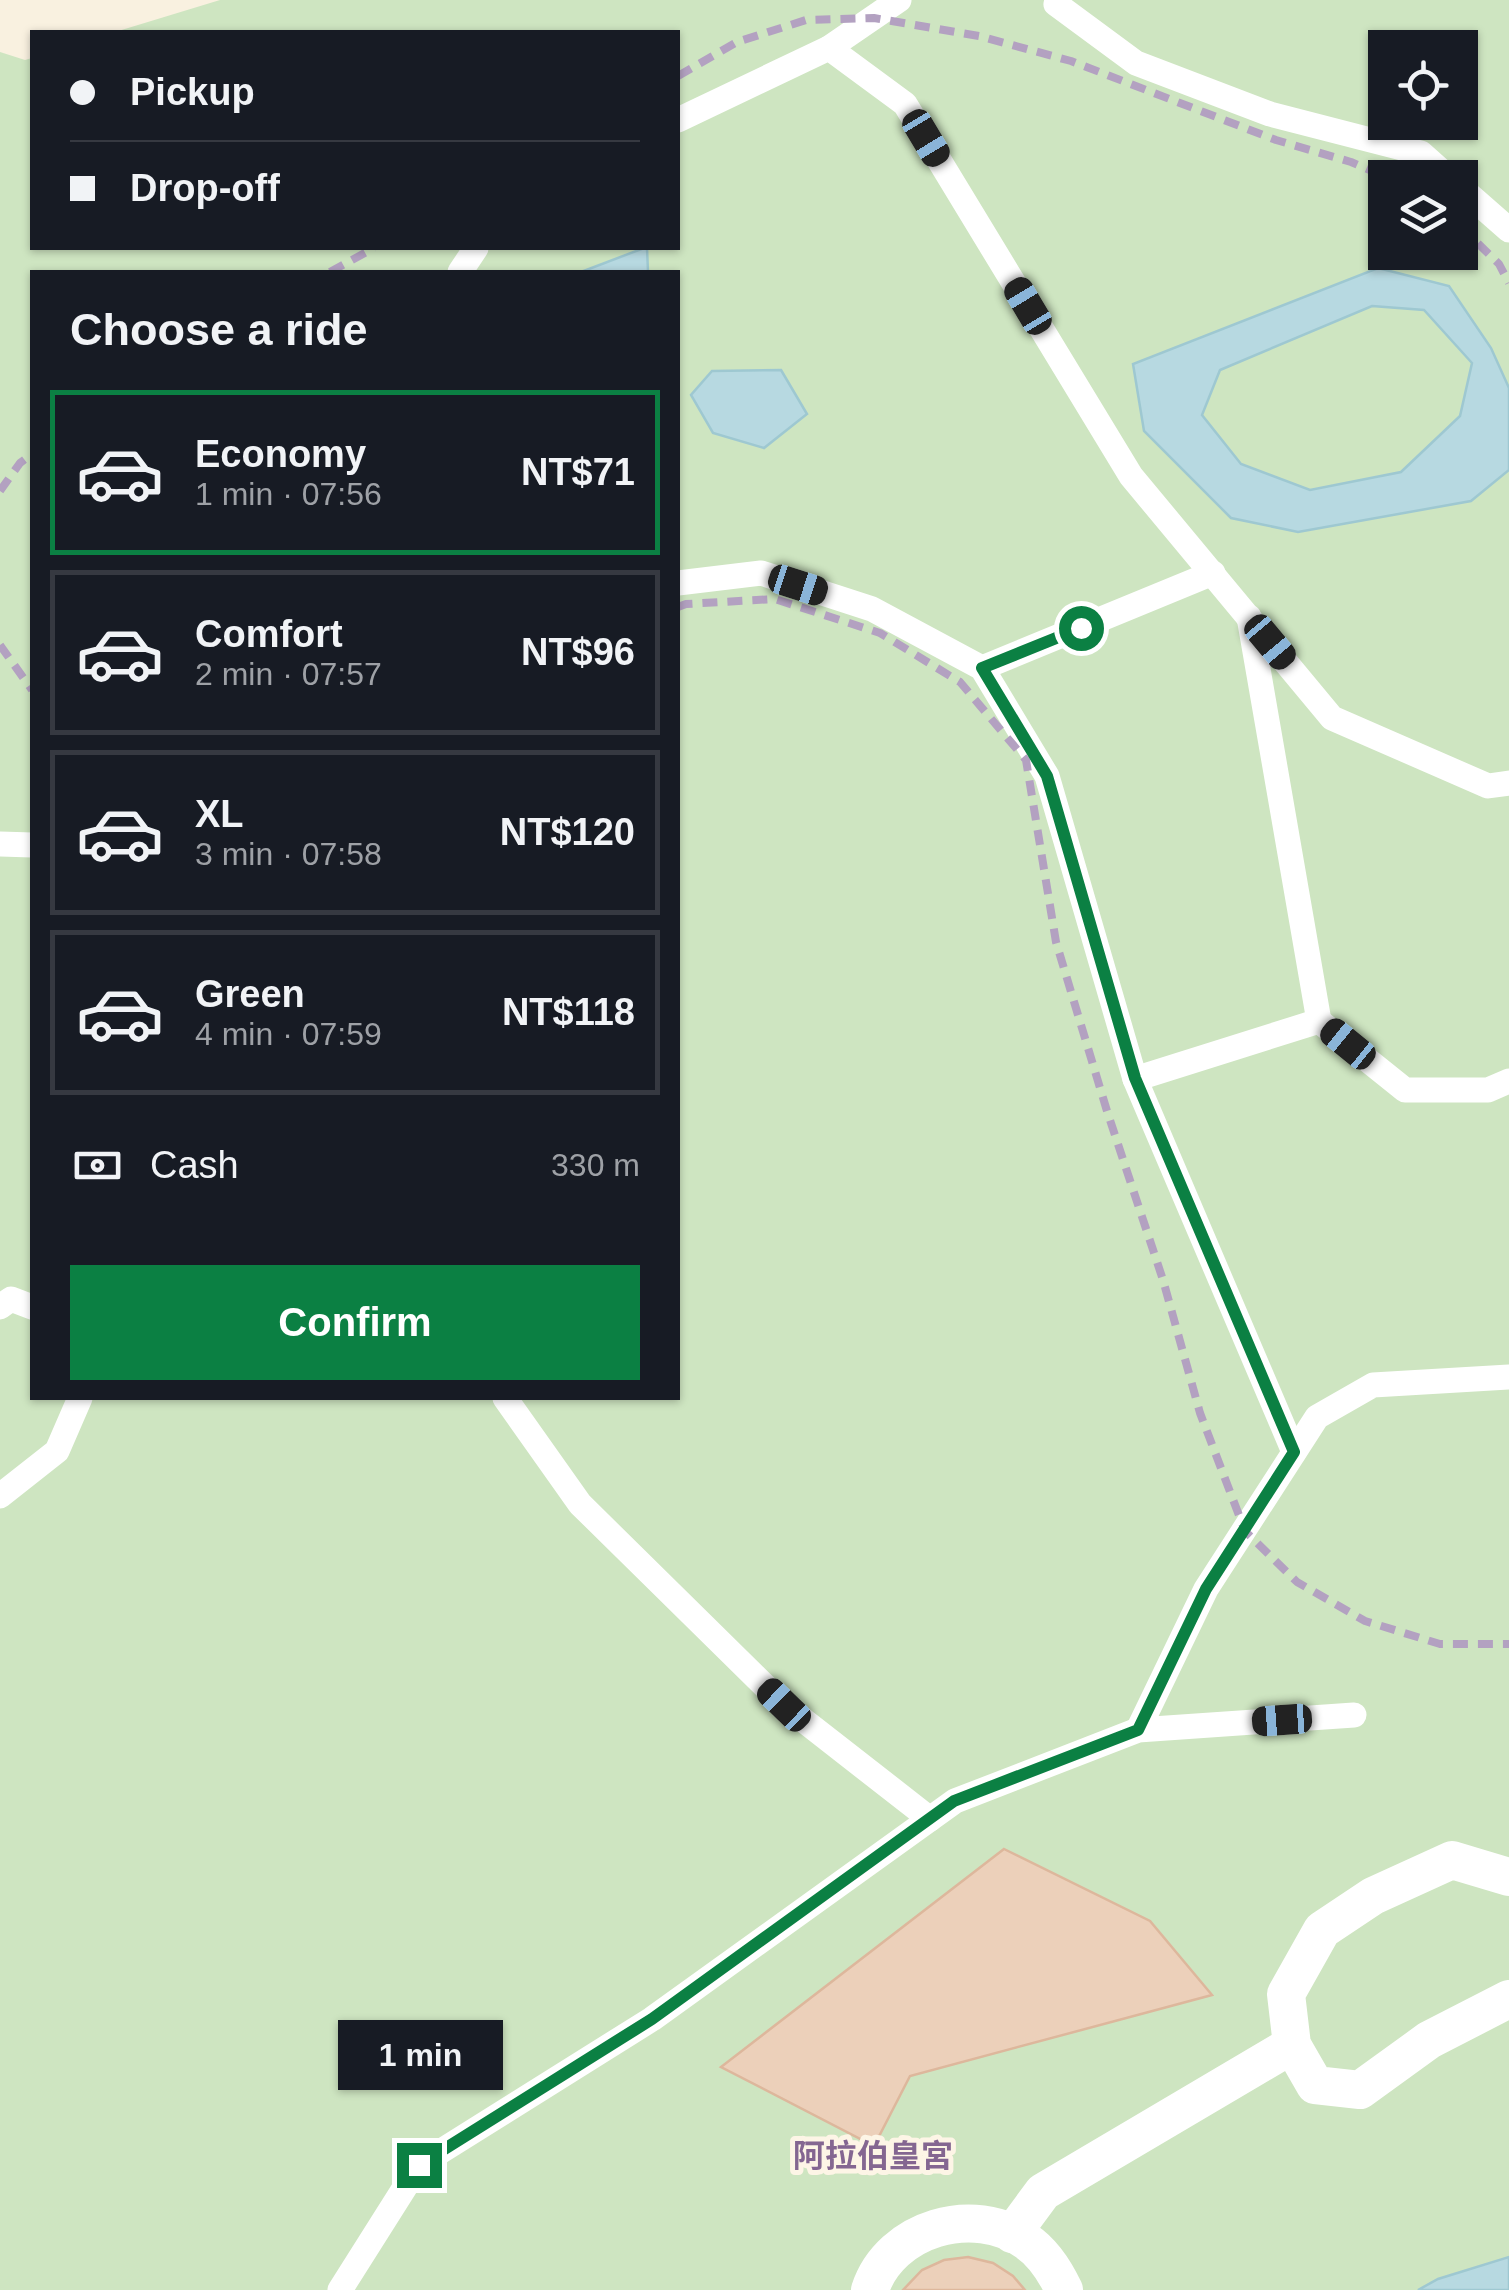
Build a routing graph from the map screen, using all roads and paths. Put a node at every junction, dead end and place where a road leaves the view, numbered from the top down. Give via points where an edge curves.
1 (898, 0) edge
2 (1057, 0) edge
3 (830, 48) junction
4 (680, 119) edge
5 (1429, 160) edge
6 (1478, 203) edge
7 (1509, 230) edge
8 (1212, 574) junction
9 (680, 583) edge
10 (1249, 617) junction
11 (982, 668) junction
12 (1509, 783) edge
13 (0, 844) edge
14 (30, 845) edge
15 (1319, 1022) junction
16 (1135, 1078) junction
17 (1509, 1081) edge
18 (30, 1306) edge
19 (0, 1307) edge
20 (1509, 1377) edge
21 (79, 1400) edge
22 (507, 1400) edge
23 (1294, 1452) junction
24 (0, 1496) edge
25 (1354, 1715) dead end
26 (1138, 1730) junction
27 (930, 1819) junction
28 (1509, 1876) edge
29 (1509, 2000) edge
30 (1292, 2045) junction
31 (1012, 2234) junction
32 (340, 2290) edge
33 (870, 2290) edge
34 (1064, 2290) edge

1 - 3 lane
2 - 5 lane via 1136,63 1270,114
3 - 4 lane
3 - 8 lane via 905,104 1131,476
6 - 7 lane
8 - 10 lane
8 - 11 lane
9 - 11 lane via 761,573 872,610
10 - 12 lane via 1332,718 1488,786
10 - 15 lane
11 - 16 lane via 1047,776
13 - 14 lane
15 - 16 lane
15 - 17 lane via 1405,1090 1488,1090
16 - 23 lane
18 - 19 lane via 11,1299
20 - 23 lane via 1374,1386 1317,1417
21 - 24 lane via 57,1452
22 - 27 lane via 593,1518 784,1705
23 - 26 lane via 1206,1589
25 - 26 lane
26 - 27 lane via 954,1801
27 - 32 lane via 652,2019 419,2165
28 - 30 street via 1452,1860 1374,1896 1322,1930 1286,1994
29 - 30 street via 1429,2040 1360,2090 1315,2085
30 - 31 street via 1043,2192
31 - 33 street via 959,2223 924,2232 895,2251
31 - 34 street via 1052,2266

